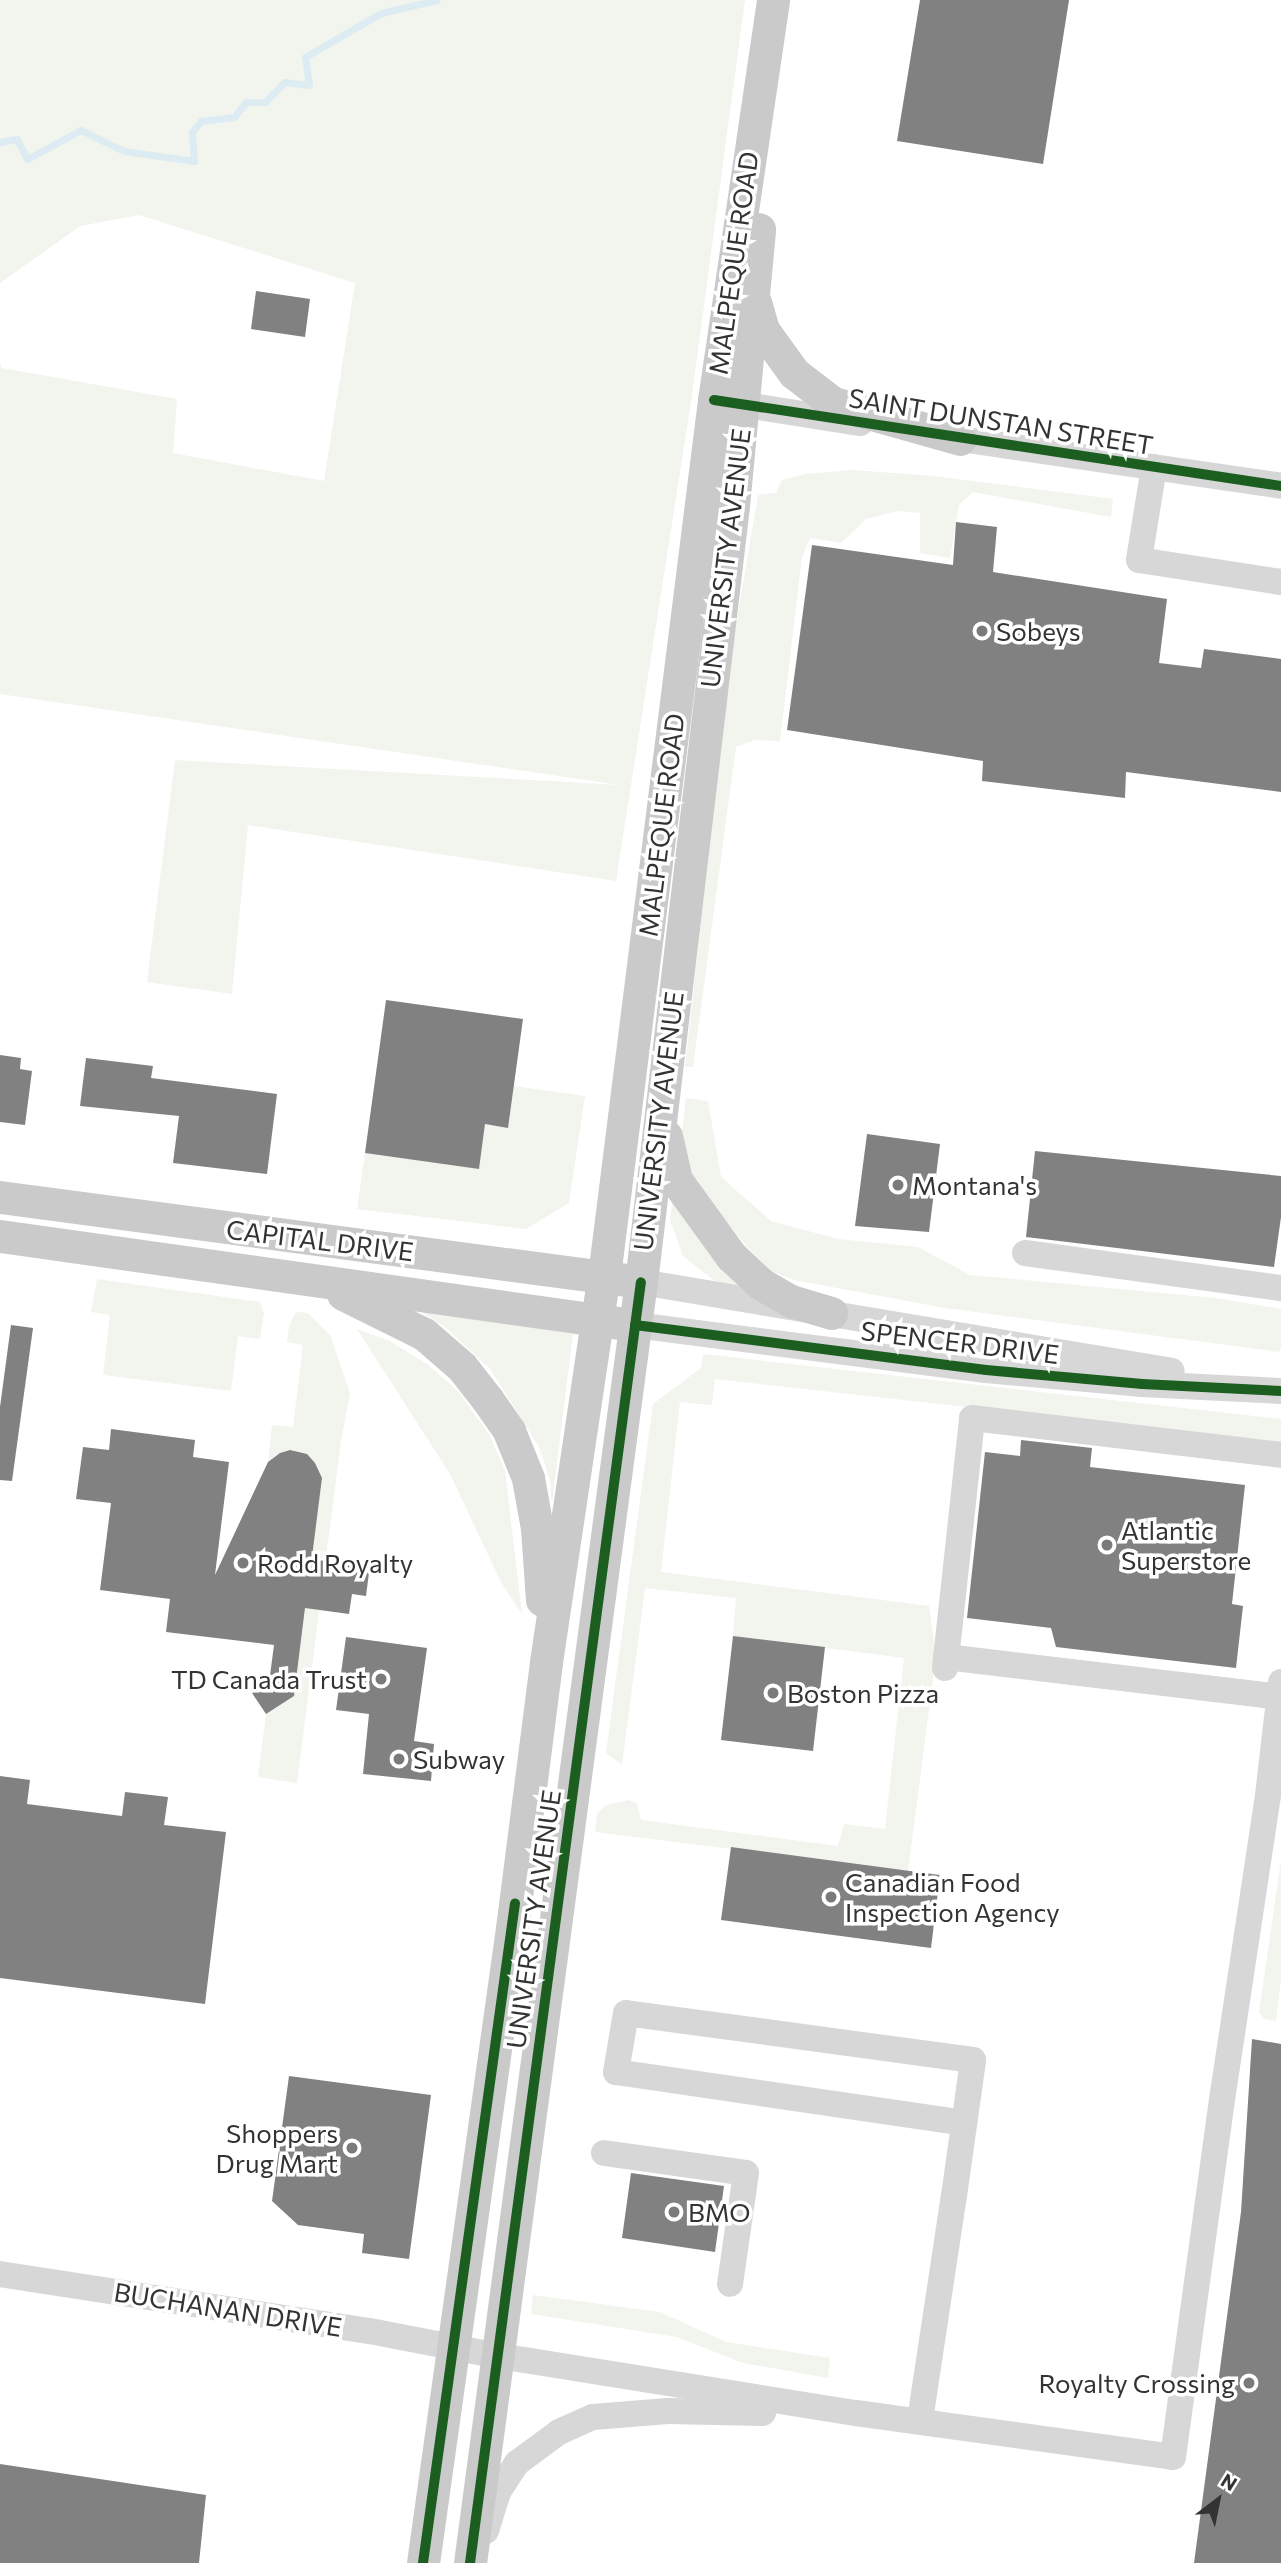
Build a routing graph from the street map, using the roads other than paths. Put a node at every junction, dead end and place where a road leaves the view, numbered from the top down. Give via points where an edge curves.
1 (773, 0) edge
2 (758, 93) junction
3 (752, 296) junction
4 (728, 402) junction
5 (960, 439) junction
6 (1154, 467) junction
7 (1281, 486) edge
8 (1281, 582) edge
9 (670, 1025) junction
10 (0, 1197) edge
11 (0, 1236) edge
12 (1025, 1254) dead end
13 (604, 1276) junction
14 (315, 1280) junction
15 (641, 1282) junction
16 (1281, 1288) edge
17 (831, 1313) junction
18 (597, 1320) junction
19 (635, 1325) junction
20 (1281, 1390) edge
21 (1281, 1455) edge
22 (546, 1662) junction
23 (1280, 1689) edge
24 (964, 2123) junction
25 (604, 2153) dead end
26 (0, 2274) edge
27 (730, 2284) dead end
28 (455, 2348) junction
29 (499, 2357) junction
30 (856, 2413) junction
31 (920, 2420) junction
32 (423, 2563) edge
33 (471, 2563) edge
34 (478, 2563) edge

1 - 2 main road, MALPEQUE ROAD
2 - 3 main road, UNIVERSITY AVENUE via 760,216
2 - 4 main road, MALPEQUE ROAD
3 - 4 main road, UNIVERSITY AVENUE
3 - 5 main road via 763,330 794,373 833,403
4 - 5 street, SAINT DUNSTAN STREET
4 - 9 main road, UNIVERSITY AVENUE
4 - 13 main road, MALPEQUE ROAD
5 - 6 street, SAINT DUNSTAN STREET
6 - 7 street, SAINT DUNSTAN STREET
6 - 8 street via 1139,560
9 - 15 main road, UNIVERSITY AVENUE
9 - 17 main road via 665,1116 667,1150 676,1180 731,1256 761,1284 791,1301
10 - 13 main road, CAPITAL DRIVE
11 - 14 main road, CAPITAL DRIVE
12 - 16 street
13 - 15 main road, CAPITAL DRIVE
13 - 18 main road, UNIVERSITY AVENUE
14 - 18 main road, CAPITAL DRIVE
14 - 22 main road via 424,1334 444,1349 475,1380 509,1431 528,1478 537,1528
15 - 17 street, SPENCER DRIVE
15 - 19 main road, UNIVERSITY AVENUE
17 - 20 street, SPENCER DRIVE
18 - 19 main road, SPENCER DRIVE
18 - 22 main road, UNIVERSITY AVENUE
19 - 20 street, SPENCER DRIVE via 986,1370
19 - 29 main road, UNIVERSITY AVENUE
21 - 23 street via 972,1418 945,1663
22 - 28 main road, UNIVERSITY AVENUE
23 - 31 street via 1173,2457
24 - 24 street via 973,2060 625,2013 616,2072
24 - 31 street
25 - 27 street via 746,2173
26 - 28 street, BUCHANAN DRIVE
28 - 29 street, BUCHANAN DRIVE
28 - 32 main road, UNIVERSITY AVENUE
29 - 30 street, BUCHANAN DRIVE
29 - 33 main road, UNIVERSITY AVENUE
30 - 31 street
30 - 34 street via 668,2411 593,2417 559,2432 517,2463 489,2513

